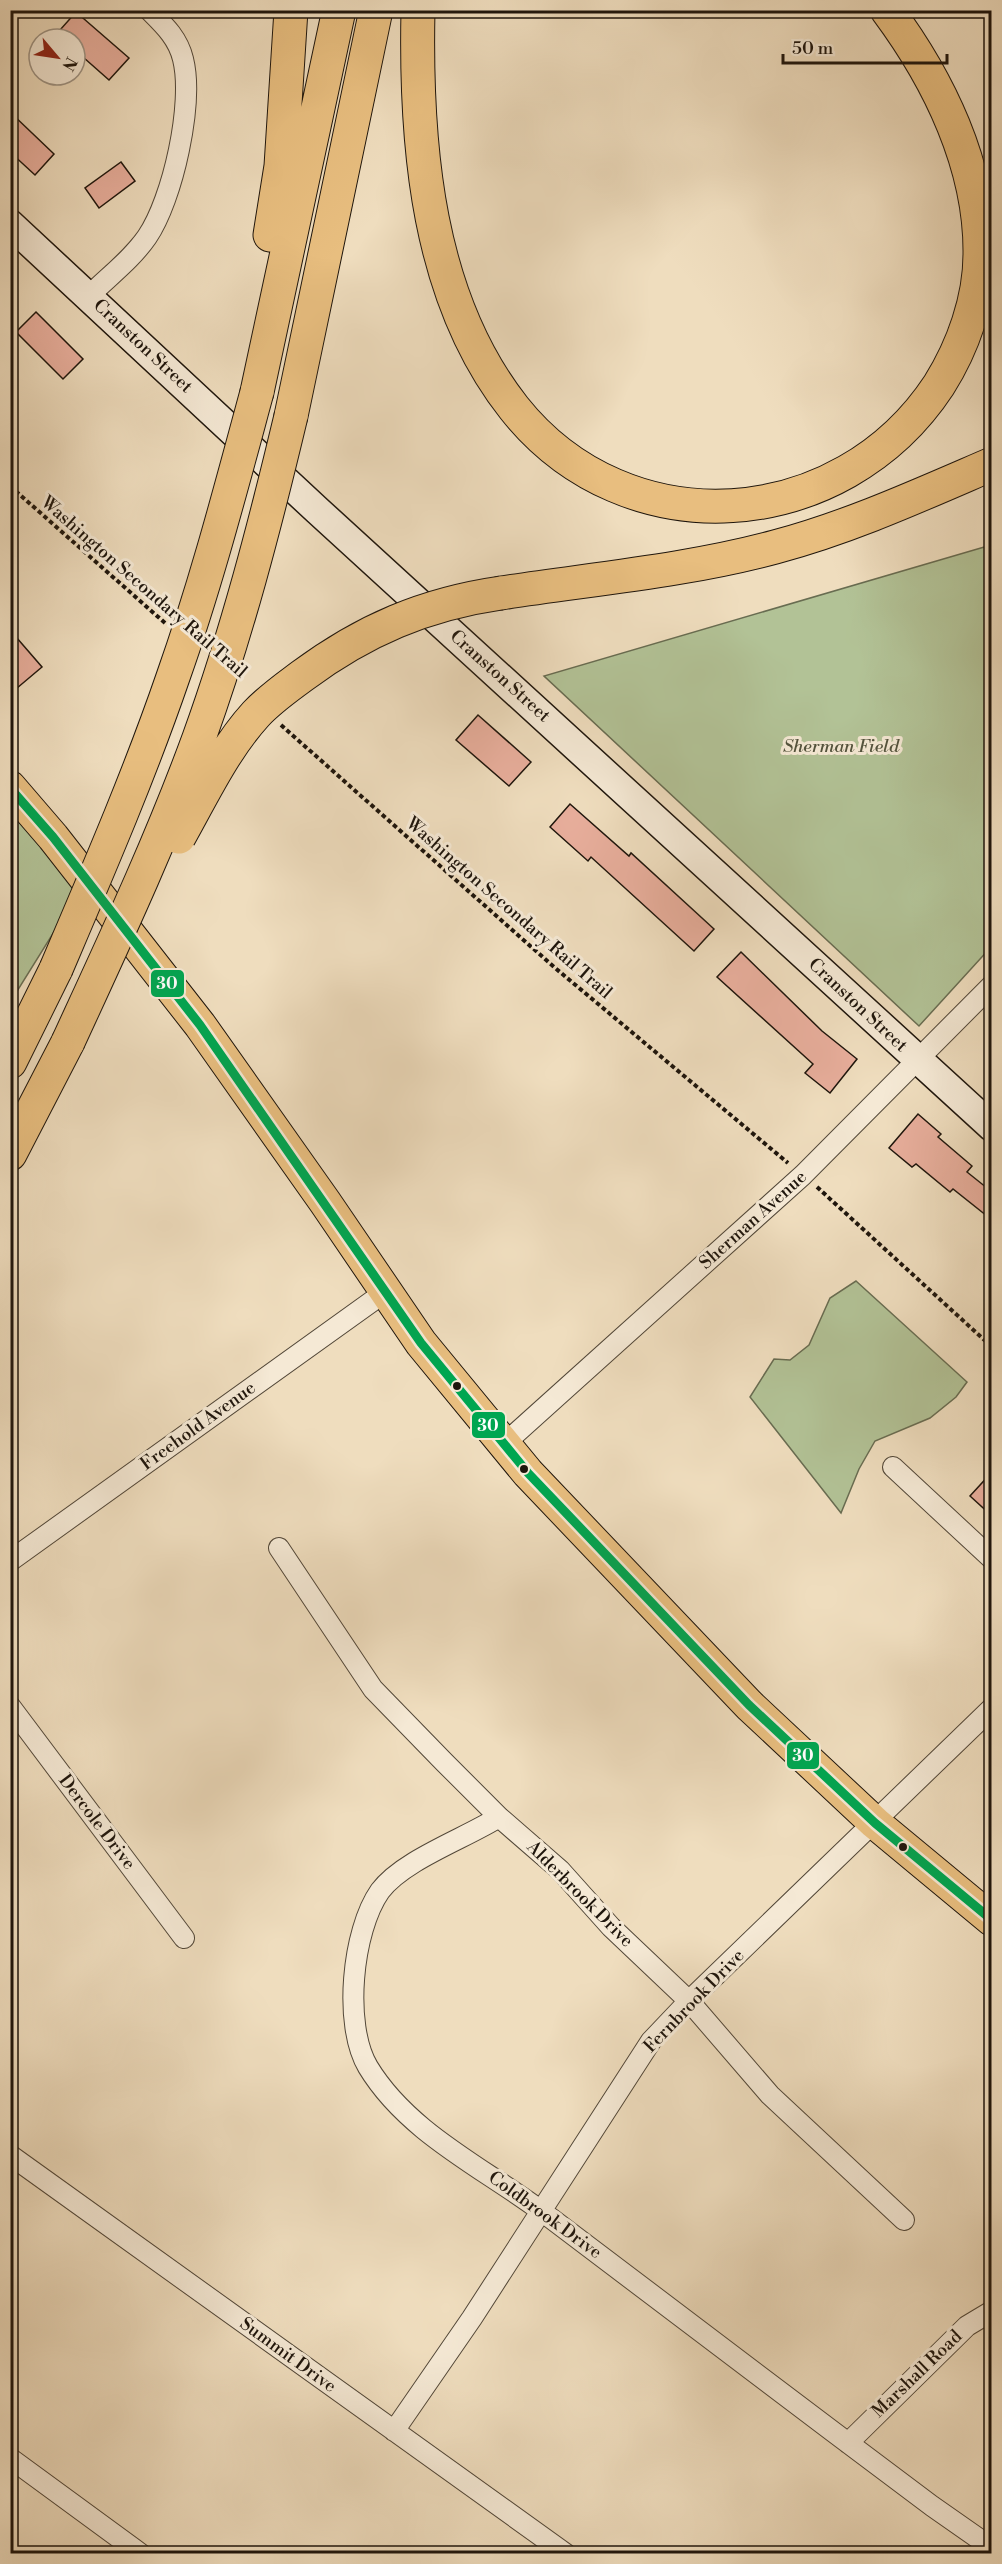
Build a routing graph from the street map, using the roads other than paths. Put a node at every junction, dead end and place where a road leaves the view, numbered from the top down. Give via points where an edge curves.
1 (149, 10) edge
2 (291, 10) edge
3 (339, 10) edge
4 (376, 10) edge
5 (418, 10) edge
6 (887, 10) edge
7 (10, 224) edge
8 (89, 296) junction
9 (249, 386) junction
10 (992, 464) edge
11 (10, 787) edge
12 (992, 985) edge
13 (68, 1042) junction
14 (917, 1059) junction
15 (10, 1062) edge
16 (992, 1127) edge
17 (10, 1154) edge
18 (385, 1292) junction
19 (504, 1444) junction
20 (893, 1467) dead end
21 (279, 1548) dead end
22 (992, 1560) edge
23 (10, 1561) edge
24 (10, 1706) edge
25 (992, 1708) edge
26 (499, 1817) junction
27 (875, 1823) junction
28 (992, 1920) edge
29 (184, 1938) dead end
30 (689, 2001) junction
31 (10, 2156) edge
32 (541, 2211) junction
33 (904, 2220) dead end
34 (992, 2311) edge
35 (394, 2431) junction
36 (848, 2443) junction
37 (10, 2458) edge
38 (992, 2548) edge
39 (141, 2553) edge
40 (564, 2553) edge

1 - 8 street via 176,39 186,78 171,182 148,236
2 - 9 highway via 281,166
3 - 9 highway
4 - 13 highway, bridge via 291,416 263,530 199,737 147,872
5 - 6 highway via 418,94 433,221 460,312 498,385 550,446 592,475 662,501 717,507 772,501 805,492 861,464 911,421 930,398 947,372 967,326 980,256 979,225 968,166 942,101
7 - 8 street, Cranston Street
8 - 14 street, Cranston Street
9 - 15 highway, bridge via 203,587 148,748 56,969
10 - 13 highway, bridge via 861,520 736,557 440,604 388,624 312,668 256,714 227,754
11 - 18 main road via 200,1025
12 - 14 street, Sherman Avenue
13 - 17 highway
14 - 16 street, Cranston Street
14 - 19 street, Sherman Avenue via 803,1175
18 - 19 main road via 420,1343
18 - 23 street, Freehold Avenue
19 - 27 main road via 741,1697
20 - 22 street
21 - 26 street, Alderbrook Drive via 373,1689
24 - 29 street, Dercole Drive
25 - 27 street, Fernbrook Drive
26 - 30 street, Alderbrook Drive via 561,1870 611,1927
26 - 32 street, Coldbrook Drive via 405,1869 381,1890 372,1905 360,1946 354,1983 354,2023 366,2063 400,2110
27 - 28 main road
27 - 30 street, Fernbrook Drive
30 - 32 street, Fernbrook Drive via 651,2041
30 - 33 street, Alderbrook Drive via 770,2095
31 - 35 street, Summit Drive
32 - 35 street, Fernbrook Drive
32 - 36 street, Coldbrook Drive
34 - 36 street, Marshall Road via 967,2326
35 - 40 street, Summit Drive
36 - 38 street, Coldbrook Drive
37 - 39 street

